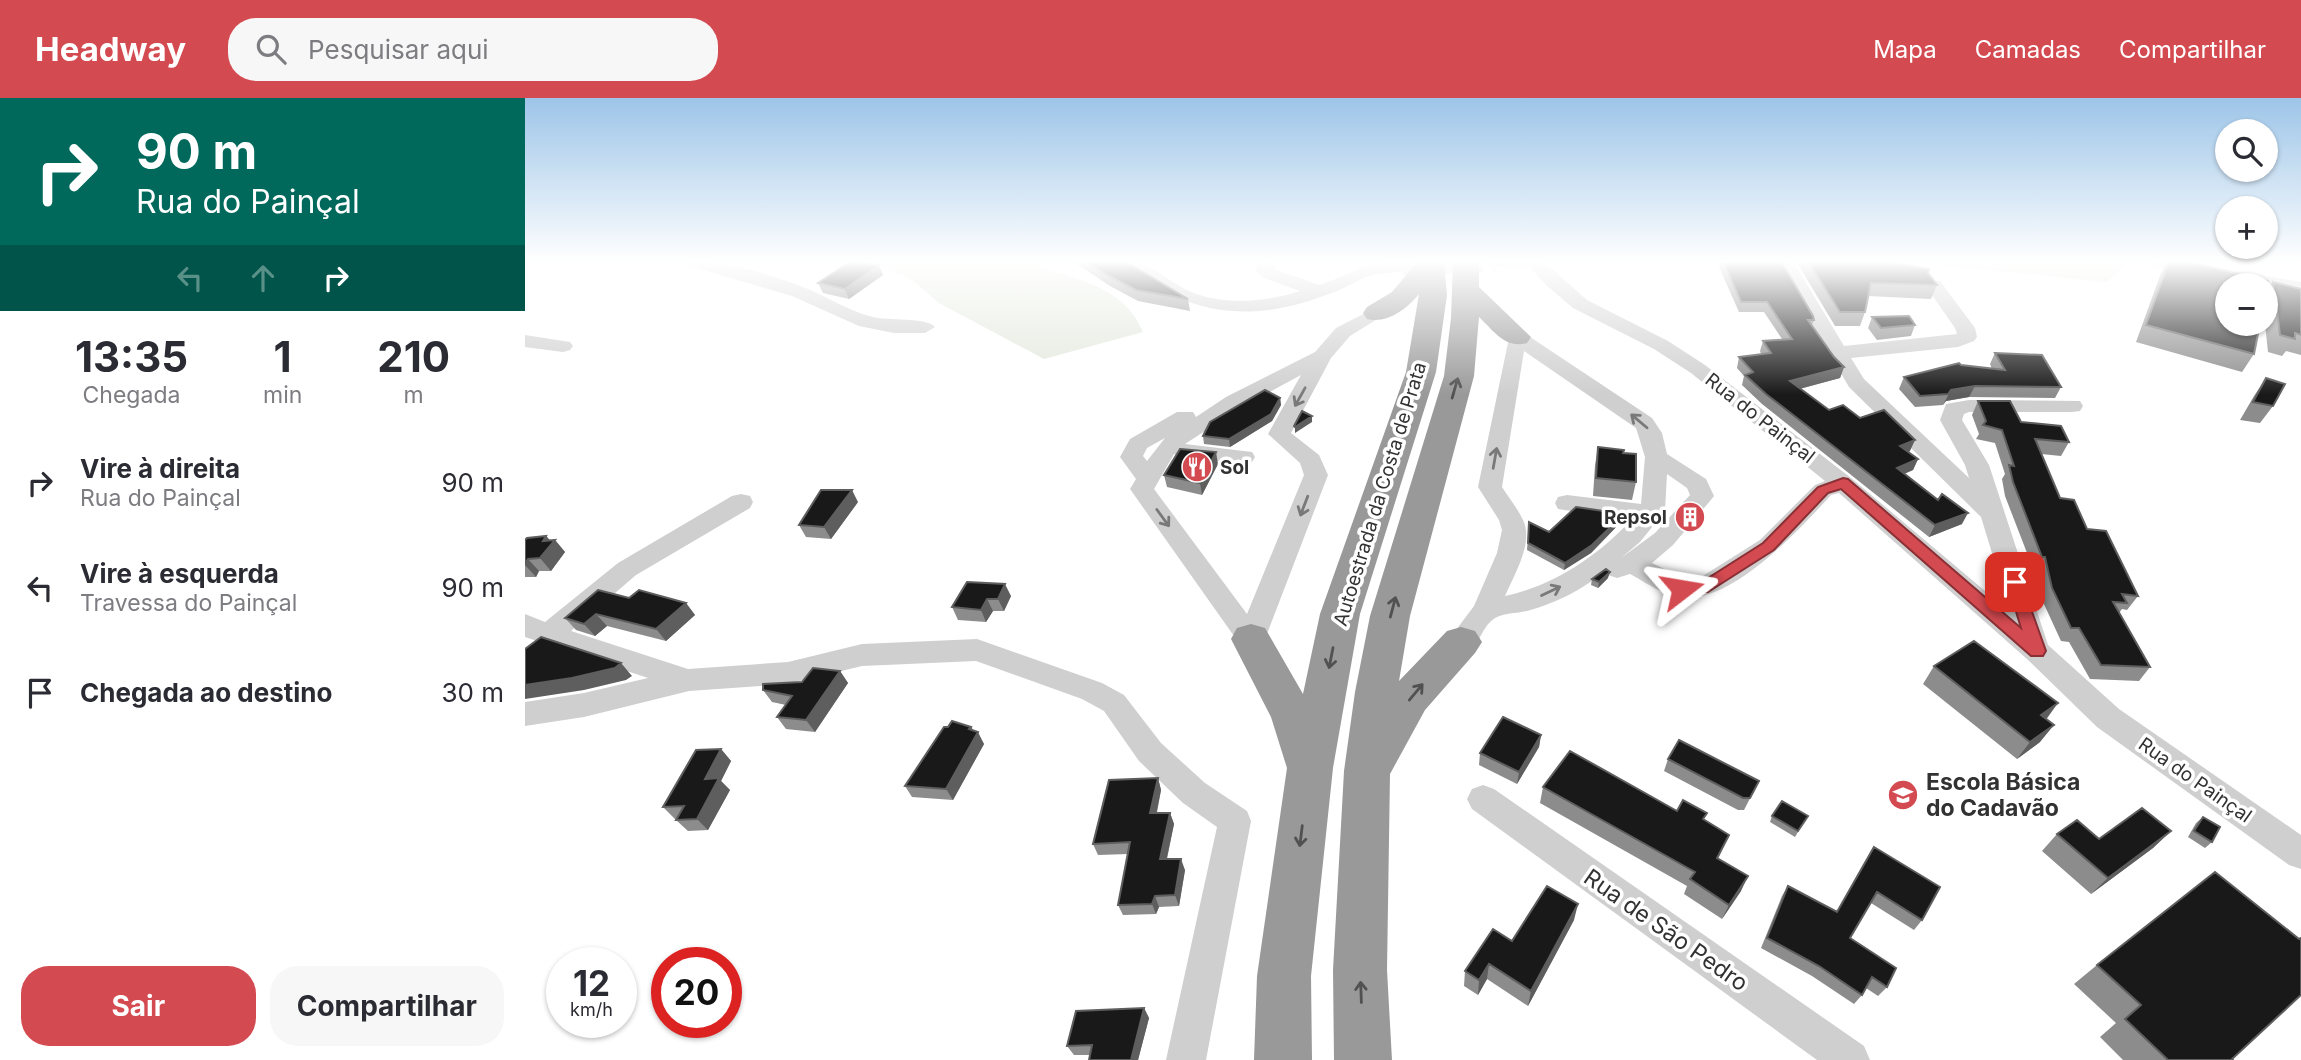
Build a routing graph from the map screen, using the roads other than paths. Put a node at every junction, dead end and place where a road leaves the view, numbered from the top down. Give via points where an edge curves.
1 (830, 306) edge
2 (1389, 306) edge
3 (1431, 306) edge
4 (1446, 306) edge
5 (1482, 306) edge
6 (1584, 306) edge
7 (1811, 306) edge
8 (1949, 306) edge
9 (1377, 313) joint
10 (925, 327) dead end
11 (1517, 337) junction
12 (525, 341) edge
13 (563, 346) dead end
14 (1839, 353) junction
15 (1322, 356) junction
16 (1289, 374) junction
17 (2072, 406) dead end
18 (1167, 449) junction
19 (1244, 457) dead end
20 (1656, 457) junction
21 (1147, 477) junction
22 (1843, 483) junction
23 (741, 502) dead end
24 (1567, 503) dead end
25 (1653, 511) junction
26 (1992, 514) junction
27 (1633, 565) junction
28 (1581, 577) junction
29 (1473, 626) junction
30 (533, 630) edge
31 (1251, 639) junction
32 (2037, 651) junction
33 (689, 680) junction
34 (525, 714) edge
35 (1310, 768) junction
36 (1367, 771) junction
37 (1483, 799) dead end
38 (1235, 821) joint
39 (2301, 854) edge
40 (1186, 1060) edge
41 (1283, 1060) edge
42 (1363, 1060) edge
43 (1850, 1060) edge

1 - 10 street via 866,322
2 - 9 highway
3 -> 35 highway, Autoestrada da Costa de Prata via 1421,373 1340,614
36 -> 4 highway, Autoestrada da Costa de Prata via 1390,616 1459,376
5 - 11 highway
6 - 22 street, Rua do Painçal via 1698,369
7 - 14 street
8 - 14 street via 1967,337
9 - 15 street via 1343,332
20 -> 11 street via 1644,423
29 -> 11 street via 1510,553 1514,530 1490,487
12 - 13 street
14 - 26 street via 1856,383
15 - 16 street
15 -> 31 street via 1279,434 1311,460 1316,475
16 - 18 street via 1234,402
16 - 21 street via 1248,380 1138,444 1131,457
17 - 26 street via 1954,409 1951,421 1977,465
18 - 19 street
18 - 21 street
20 - 25 street
20 - 27 street via 1698,484 1702,496
21 -> 31 street via 1142,489
22 - 27 street via 1823,490 1769,546 1703,588 1682,589
22 - 32 street, Rua do Painçal
23 - 30 street
24 - 25 street
25 - 28 street via 1631,536
26 - 32 street
27 - 28 street
29 -> 28 street
36 -> 29 highway via 1410,698
30 - 33 street
31 - 35 highway via 1293,716
32 - 39 street, Rua do Painçal via 2108,719
33 - 34 street
33 - 38 street via 788,673 862,655 977,650 1114,703 1150,752 1193,793
35 -> 41 highway, Autoestrada da Costa de Prata via 1284,976
42 -> 36 highway, Autoestrada da Costa de Prata via 1360,970
37 - 43 street, Rua de São Pedro
38 - 40 street

